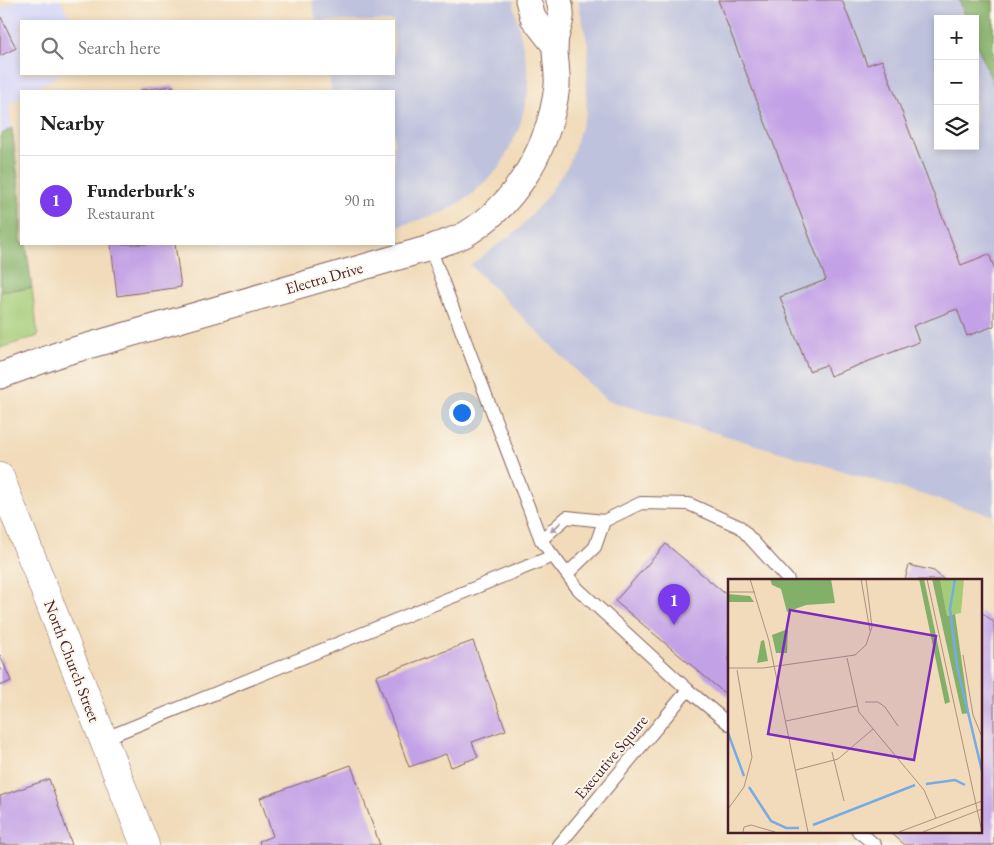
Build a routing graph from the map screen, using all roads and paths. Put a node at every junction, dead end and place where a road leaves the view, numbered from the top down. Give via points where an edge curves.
1 (528, 0) edge
2 (559, 0) edge
3 (555, 46) junction
4 (430, 248) junction
5 (0, 376) edge
6 (0, 477) edge
7 (604, 521) junction
8 (541, 540) junction
9 (553, 556) junction
10 (567, 574) junction
11 (787, 579) edge
12 (688, 690) junction
13 (728, 723) edge
14 (103, 739) junction
15 (859, 832) edge
16 (145, 845) edge
17 (559, 845) edge
18 (874, 845) edge

1 - 3 street via 533,18
2 - 3 street, Electra Drive via 563,14
3 - 4 street, Electra Drive via 557,84 552,115 546,138 532,164 517,188 484,222 464,235
4 - 5 street, Electra Drive via 60,354
4 - 8 lane
6 - 14 main road, North Church Street
7 -> 8 lane via 567,517
7 - 10 lane via 595,547
7 - 11 lane via 642,503 689,504 740,527
8 - 9 lane
9 - 10 lane
9 - 14 lane
10 - 12 lane via 578,589
12 - 13 lane
12 - 17 lane, Executive Square
14 - 16 main road, North Church Street
15 - 18 lane

